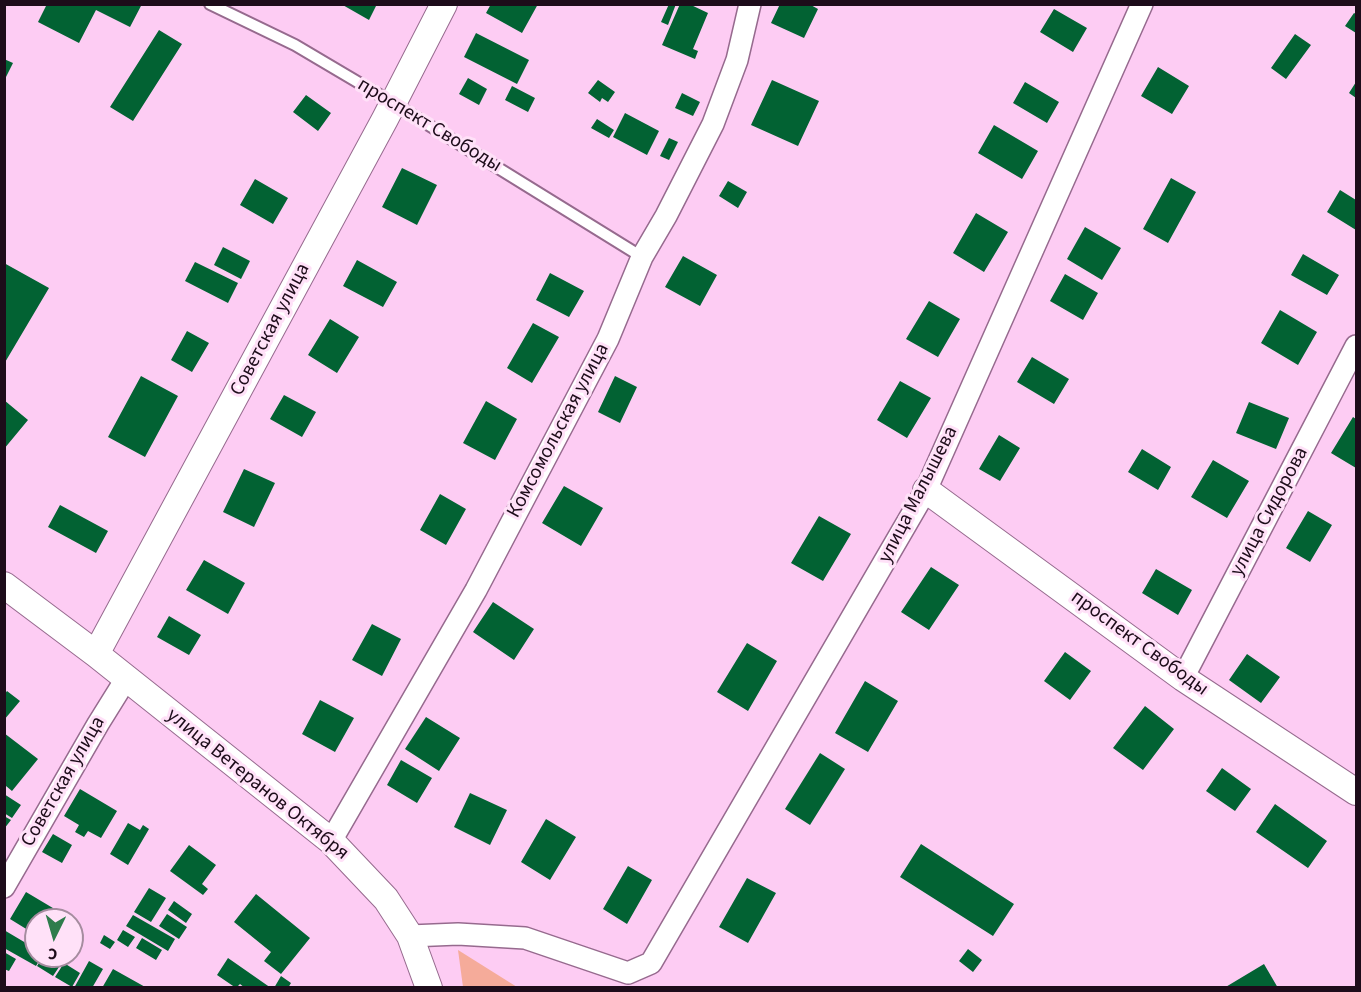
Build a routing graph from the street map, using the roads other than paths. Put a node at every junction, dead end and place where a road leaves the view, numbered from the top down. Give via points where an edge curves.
1 (210, 4) edge
2 (444, 4) edge
3 (750, 4) edge
4 (1137, 6) edge
5 (393, 103) junction
6 (642, 257) junction
7 (1356, 345) edge
8 (926, 490) junction
9 (4, 585) edge
10 (96, 654) junction
11 (1183, 678) junction
12 (126, 679) junction
13 (1356, 792) edge
14 (331, 841) junction
15 (4, 887) edge
16 (410, 936) junction
17 (429, 987) edge

1 - 5 lane, проспект Свободы via 294,45
2 - 5 street, Советская улица
3 - 6 street, Комсомольская улица via 737,60 713,124
4 - 8 street, улица Малышева
5 - 6 lane, проспект Свободы
5 - 10 street, Советская улица
6 - 14 street, Комсомольская улица via 608,339 476,591
7 - 11 street, улица Сидорова
8 - 11 street, проспект Свободы
8 - 16 street, улица Малышева via 651,963 628,973 525,938
9 - 10 street, улица Ветеранов Октября
10 - 12 street, улица Ветеранов Октября
11 - 13 street, проспект Свободы
12 - 14 street, улица Ветеранов Октября
12 - 15 street, Советская улица
14 - 16 street, улица Ветеранов Октября via 386,899
16 - 17 street, улица Ветеранов Октября

